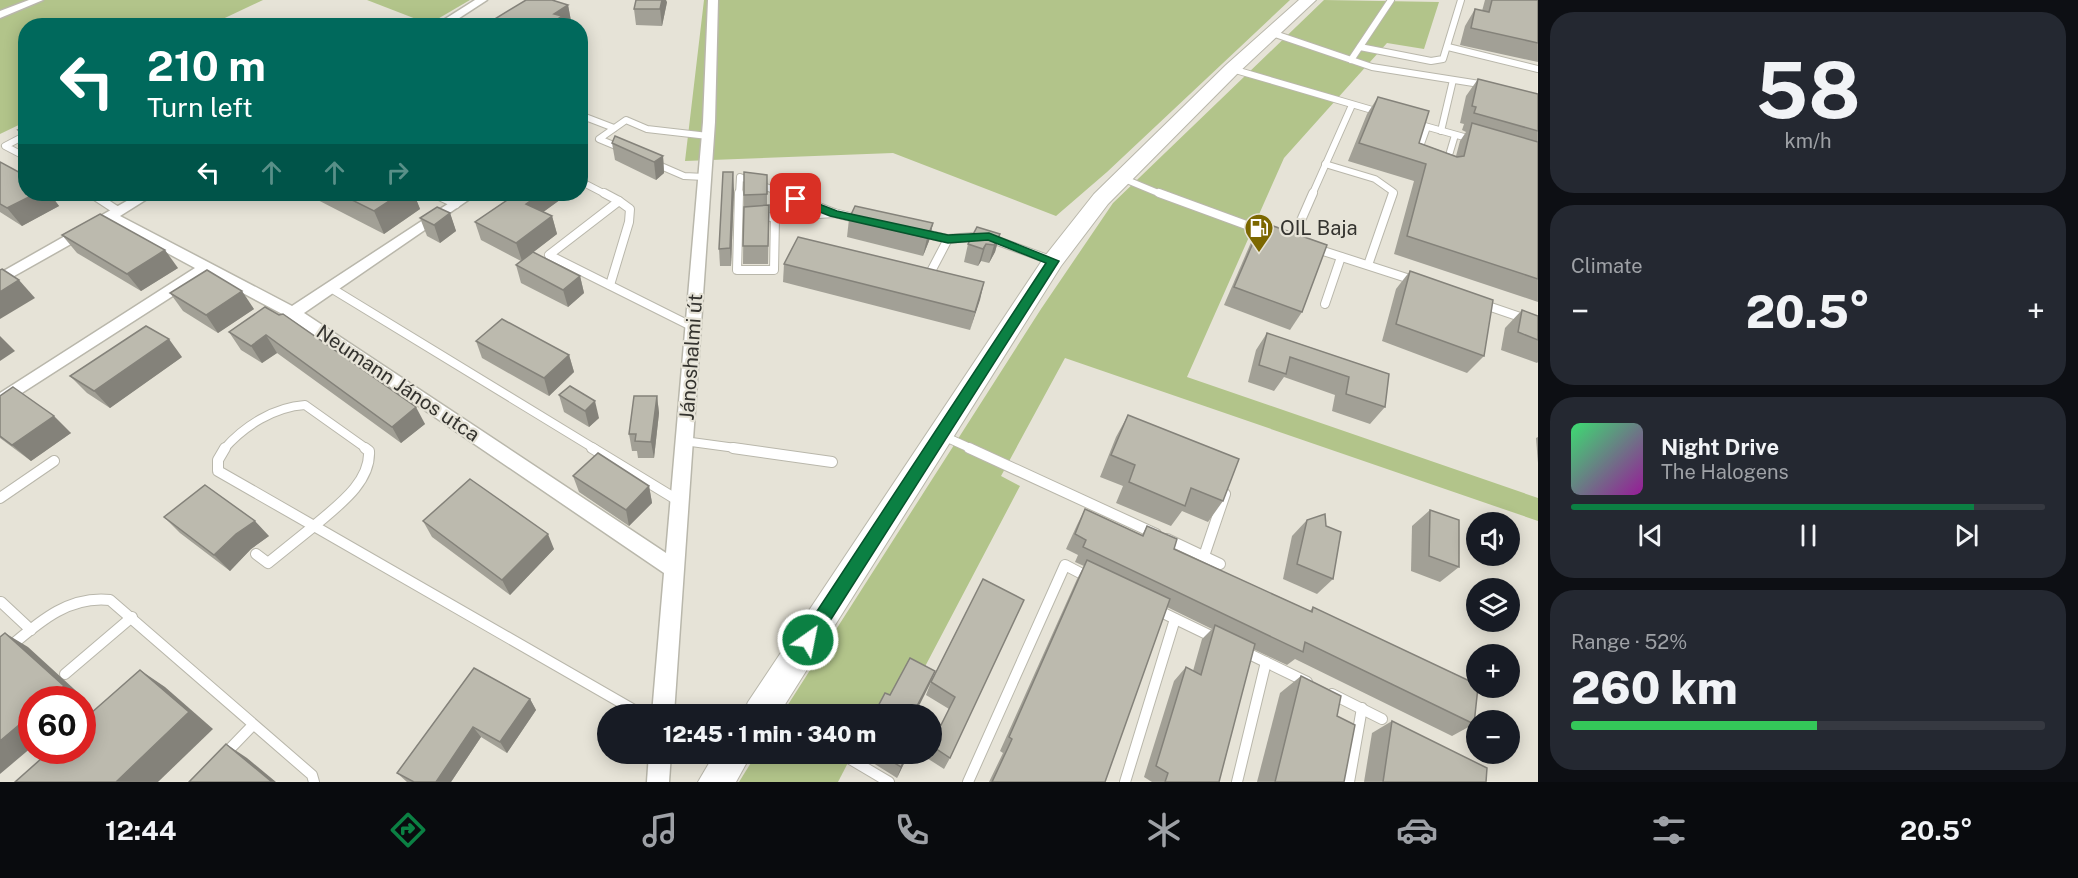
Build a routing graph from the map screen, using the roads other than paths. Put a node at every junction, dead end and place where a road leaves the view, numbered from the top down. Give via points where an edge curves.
1 (38, 0) edge
2 (482, 0) edge
3 (713, 0) edge
4 (1308, 0) edge
5 (1391, 0) edge
6 (1461, 0) edge
7 (0, 15) edge
8 (452, 18) edge
9 (1272, 33) junction
10 (1360, 47) junction
11 (1448, 47) junction
12 (1351, 60) junction
13 (1232, 69) junction
14 (1538, 69) edge
15 (1453, 80) junction
16 (1496, 87) edge
17 (1353, 105) junction
18 (1384, 114) edge
19 (588, 118) edge
20 (1406, 120) edge
21 (1427, 127) junction
22 (614, 128) junction
23 (1442, 131) junction
24 (1455, 135) junction
25 (708, 136) junction
26 (18, 139) edge
27 (1475, 141) edge
28 (18, 152) edge
29 (631, 153) edge
30 (642, 157) edge
31 (1425, 163) edge
32 (1325, 164) junction
33 (1445, 169) edge
34 (705, 177) junction
35 (1122, 178) junction
36 (588, 185) edge
37 (99, 201) edge
38 (136, 201) edge
39 (450, 201) edge
40 (460, 201) edge
41 (619, 201) junction
42 (456, 204) junction
43 (834, 213) junction
44 (113, 214) junction
45 (775, 217) junction
46 (765, 218) edge
47 (738, 219) junction
48 (747, 219) edge
49 (868, 221) edge
50 (914, 231) edge
51 (1274, 235) edge
52 (1283, 238) edge
53 (948, 239) junction
54 (1293, 241) junction
55 (1341, 257) junction
56 (1053, 261) junction
57 (1368, 265) junction
58 (207, 267) junction
59 (0, 279) edge
60 (926, 281) edge
61 (1425, 284) edge
62 (610, 285) junction
63 (331, 288) junction
64 (1470, 300) edge
65 (1325, 304) dead end
66 (293, 314) junction
67 (1538, 323) edge
68 (693, 327) junction
69 (0, 401) edge
70 (941, 435) junction
71 (684, 441) junction
72 (54, 461) dead end
73 (832, 462) dead end
74 (1227, 488) edge
75 (0, 498) edge
76 (680, 501) junction
77 (312, 527) junction
78 (256, 554) dead end
79 (1204, 556) junction
80 (1220, 564) dead end
81 (674, 569) junction
82 (1095, 580) edge
83 (1, 602) edge
84 (1145, 604) edge
85 (132, 617) junction
86 (1176, 619) junction
87 (31, 630) junction
88 (0, 655) edge
89 (1266, 662) junction
90 (65, 674) dead end
91 (623, 704) edge
92 (664, 704) edge
93 (770, 704) edge
94 (1362, 708) junction
95 (1383, 719) dead end
96 (254, 725) junction
97 (659, 764) edge
98 (728, 764) edge
99 (859, 764) edge
100 (214, 766) edge
101 (314, 782) edge
102 (658, 782) edge
103 (716, 782) edge
104 (889, 782) edge
105 (968, 782) edge
106 (1125, 782) edge
107 (1237, 782) edge
108 (1349, 782) edge

1 - 7 street
2 - 8 street
3 - 25 street, Jánoshalmi út
4 - 9 main road
5 - 10 lane
6 - 11 lane
9 - 12 lane
9 - 13 main road
10 - 11 lane via 1431,61 1443,59
10 - 12 lane
11 - 14 lane
12 - 15 lane
13 - 17 lane
13 - 35 main road
15 - 16 lane
15 - 23 lane
17 - 18 lane
17 - 32 lane
19 - 22 lane
20 - 21 lane
21 - 23 lane
21 - 31 lane via 1416,160
22 - 25 lane via 626,120 647,129
22 - 29 lane via 599,139
23 - 24 lane
24 - 27 lane
24 - 33 lane
25 - 34 street, Jánoshalmi út
26 - 28 lane via 5,146
30 - 34 lane via 684,176
32 - 54 lane
32 - 57 lane via 1375,179 1392,191
34 - 68 street, Jánoshalmi út
35 - 51 lane
35 - 56 main road
36 - 41 lane
37 - 44 lane
38 - 44 street
39 - 42 lane
40 - 42 street
41 - 62 lane via 630,209 629,222
41 - 62 lane via 549,255
42 - 63 street
43 - 45 lane
43 - 47 lane via 740,177
43 - 49 lane
44 - 58 street, Neumann János utca
44 - 59 street
45 - 46 lane
45 - 47 lane via 774,270 737,270
47 - 48 lane
50 - 53 lane
52 - 54 lane
53 - 56 lane via 984,236
53 - 60 lane
54 - 55 lane
55 - 57 lane
55 - 65 lane
56 - 70 main road
57 - 61 lane
58 - 66 street, Neumann János utca
58 - 69 street
62 - 68 lane
63 - 66 street
63 - 76 lane
64 - 67 lane
66 - 81 street, Neumann János utca
68 - 71 street, Jánoshalmi út
70 - 79 lane
70 - 93 main road
71 - 73 lane
71 - 76 street, Jánoshalmi út
72 - 75 lane
74 - 79 lane
76 - 81 street, Jánoshalmi út
77 - 77 lane via 218,471 216,464 226,445 272,412 294,403 313,408 373,458 367,474 353,491
77 - 78 lane via 268,563
77 - 91 lane
79 - 80 lane
81 - 92 street, Jánoshalmi út
82 - 105 lane via 1065,565
83 - 87 lane
84 - 86 lane
85 - 87 lane via 110,600 95,598 62,608
85 - 90 lane
85 - 96 lane
86 - 89 lane
86 - 106 lane
87 - 88 lane
89 - 94 lane
89 - 107 lane
94 - 95 lane
94 - 108 lane
96 - 100 lane
96 - 101 lane via 312,775
97 - 102 street
98 - 103 main road
99 - 104 lane

